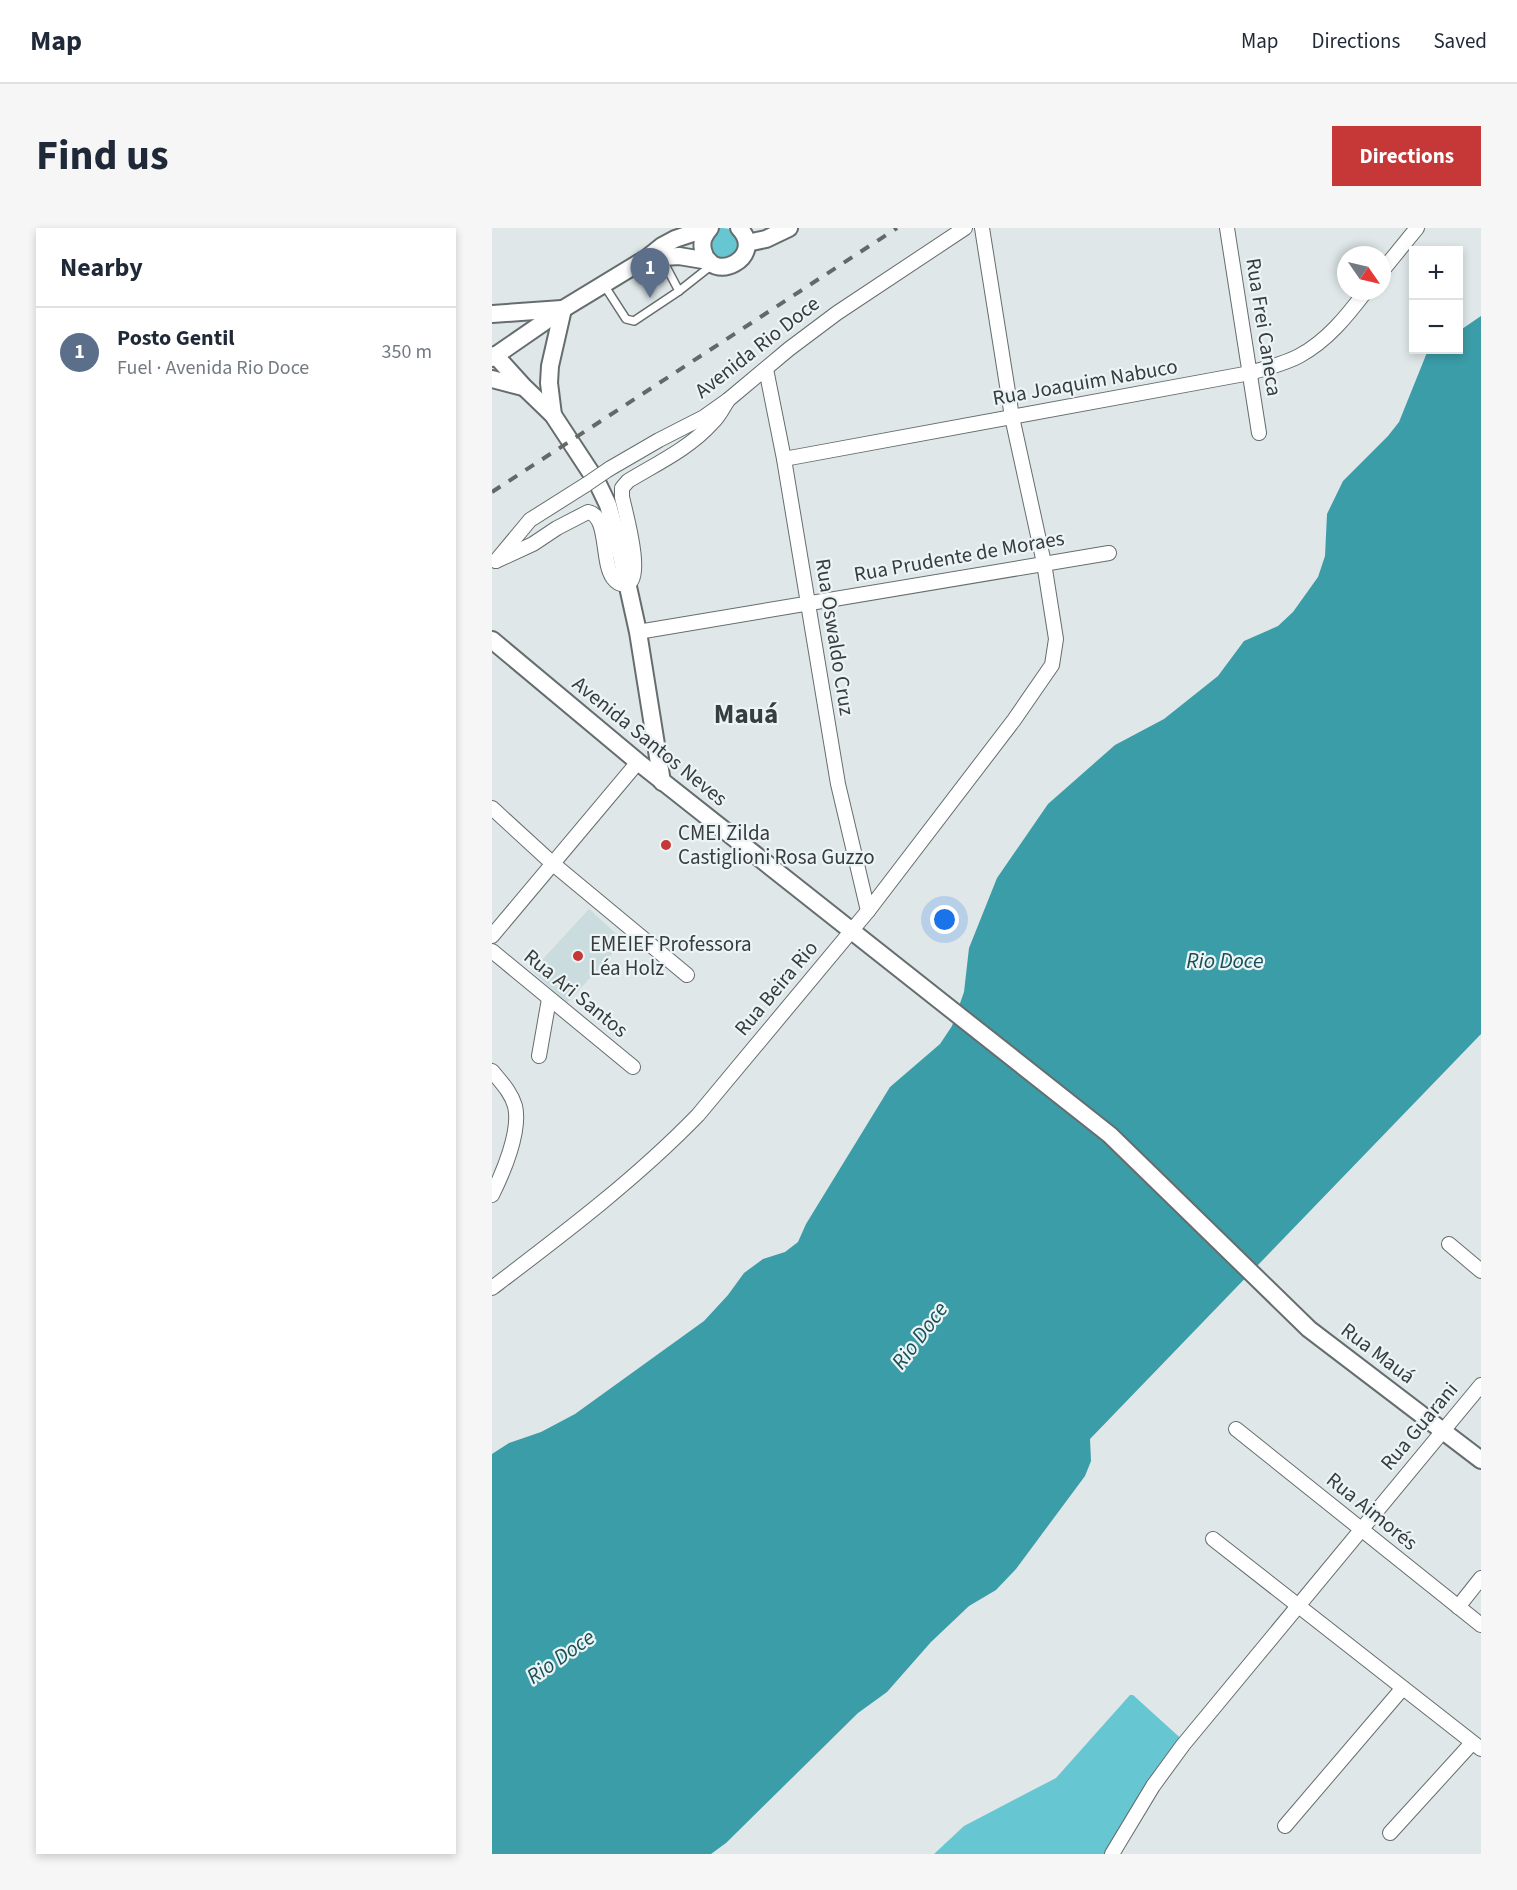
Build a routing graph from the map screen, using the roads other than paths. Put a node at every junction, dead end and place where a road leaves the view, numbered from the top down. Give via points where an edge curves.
1 (709, 228) edge
2 (789, 228) edge
3 (964, 228) edge
4 (982, 228) edge
5 (1417, 228) edge
6 (1230, 229) edge
7 (743, 232) edge
8 (654, 257) junction
9 (1391, 260) edge
10 (711, 262) junction
11 (604, 285) junction
12 (679, 291) junction
13 (1359, 300) edge
14 (563, 309) junction
15 (492, 314) edge
16 (493, 352) edge
17 (766, 369) junction
18 (1250, 374) junction
19 (492, 379) edge
20 (524, 387) junction
21 (728, 400) junction
22 (553, 415) junction
23 (1012, 417) junction
24 (1259, 433) dead end
25 (784, 459) junction
26 (1109, 553) dead end
27 (494, 562) edge
28 (1044, 563) junction
29 (628, 585) junction
30 (808, 603) junction
31 (638, 632) junction
32 (492, 640) edge
33 (638, 762) junction
34 (662, 782) junction
35 (492, 808) edge
36 (552, 863) junction
37 (868, 911) junction
38 (852, 930) junction
39 (492, 936) edge
40 (492, 951) edge
41 (687, 975) dead end
42 (549, 999) junction
43 (950, 1008) joint
44 (539, 1056) dead end
45 (633, 1067) dead end
46 (492, 1071) edge
47 (496, 1175) edge
48 (492, 1196) edge
49 (1449, 1244) dead end
50 (1481, 1271) edge
51 (492, 1288) edge
52 (1481, 1385) edge
53 (1236, 1429) dead end
54 (1443, 1430) junction
55 (1481, 1460) edge
56 (1361, 1529) junction
57 (1213, 1539) dead end
58 (1481, 1578) edge
59 (1297, 1606) junction
60 (1458, 1607) junction
61 (1481, 1625) edge
62 (1402, 1689) junction
63 (1476, 1746) edge
64 (1285, 1826) dead end
65 (1390, 1833) dead end
66 (1112, 1854) edge

1 - 8 street via 675,239
1 - 10 street via 702,248
2 - 7 street via 766,239
3 - 17 street, Avenida Rio Doce via 837,313
4 - 23 street
5 - 9 street
6 - 18 street, Rua Frei Caneca
7 - 10 street via 746,250 737,263 723,267
8 - 10 street via 679,256
8 - 11 street
8 - 12 lane
10 - 12 lane
11 - 12 lane via 630,321
11 - 14 street
13 - 18 street, Rua Joaquim Nabuco via 1316,346 1297,358
14 - 15 street
14 - 16 street
14 - 22 street via 550,366
16 - 20 street
17 - 21 street, Avenida Rio Doce
17 - 25 street, Rua Oswaldo Cruz
18 - 23 street, Rua Joaquim Nabuco
18 - 24 street, Rua Frei Caneca
19 - 20 street
20 - 22 street
21 - 27 street, Avenida Rio Doce, bridge via 530,520
21 - 29 street via 706,430 622,488 636,565
22 - 29 street via 601,490
23 - 25 street, Rua Joaquim Nabuco
23 - 28 street
25 - 30 street, Rua Oswaldo Cruz
26 - 28 street, Rua Prudente de Moraes
27 - 29 street via 582,514 593,513 600,521 611,575 617,583
28 - 30 street, Rua Prudente de Moraes
28 - 37 street, Rua Beira Rio via 1056,639 1048,673
29 - 31 street
30 - 31 street, Rua Prudente de Moraes
30 - 37 street, Rua Oswaldo Cruz via 838,784
31 - 34 street
32 - 33 street, Avenida Santos Neves
33 - 34 street, Avenida Santos Neves
33 - 36 street
34 - 38 street, Avenida Santos Neves
35 - 36 street
36 - 39 street
36 - 41 street
37 - 38 street, Rua Beira Rio
38 - 43 street, Avenida Santos Neves
38 - 51 street, Rua Beira Rio via 675,1138
40 - 42 street, Rua Ari Santos
42 - 44 street
42 - 45 street, Rua Ari Santos
43 - 54 street, Rua Mauá via 1110,1135 1309,1329
46 - 47 street via 509,1092 516,1119 515,1132
47 - 48 street
49 - 50 street
52 - 54 street, Rua Guarani
53 - 56 street, Rua Aimorés
54 - 55 street, Rua Mauá
54 - 56 street, Rua Guarani
56 - 59 street, Rua Guarani
56 - 60 street, Rua Aimorés
57 - 59 street
58 - 60 street
59 - 62 street
59 - 66 street, Rua Guarani via 1183,1745
60 - 61 street, Rua Aimorés
62 - 63 street
62 - 64 street
63 - 65 street

